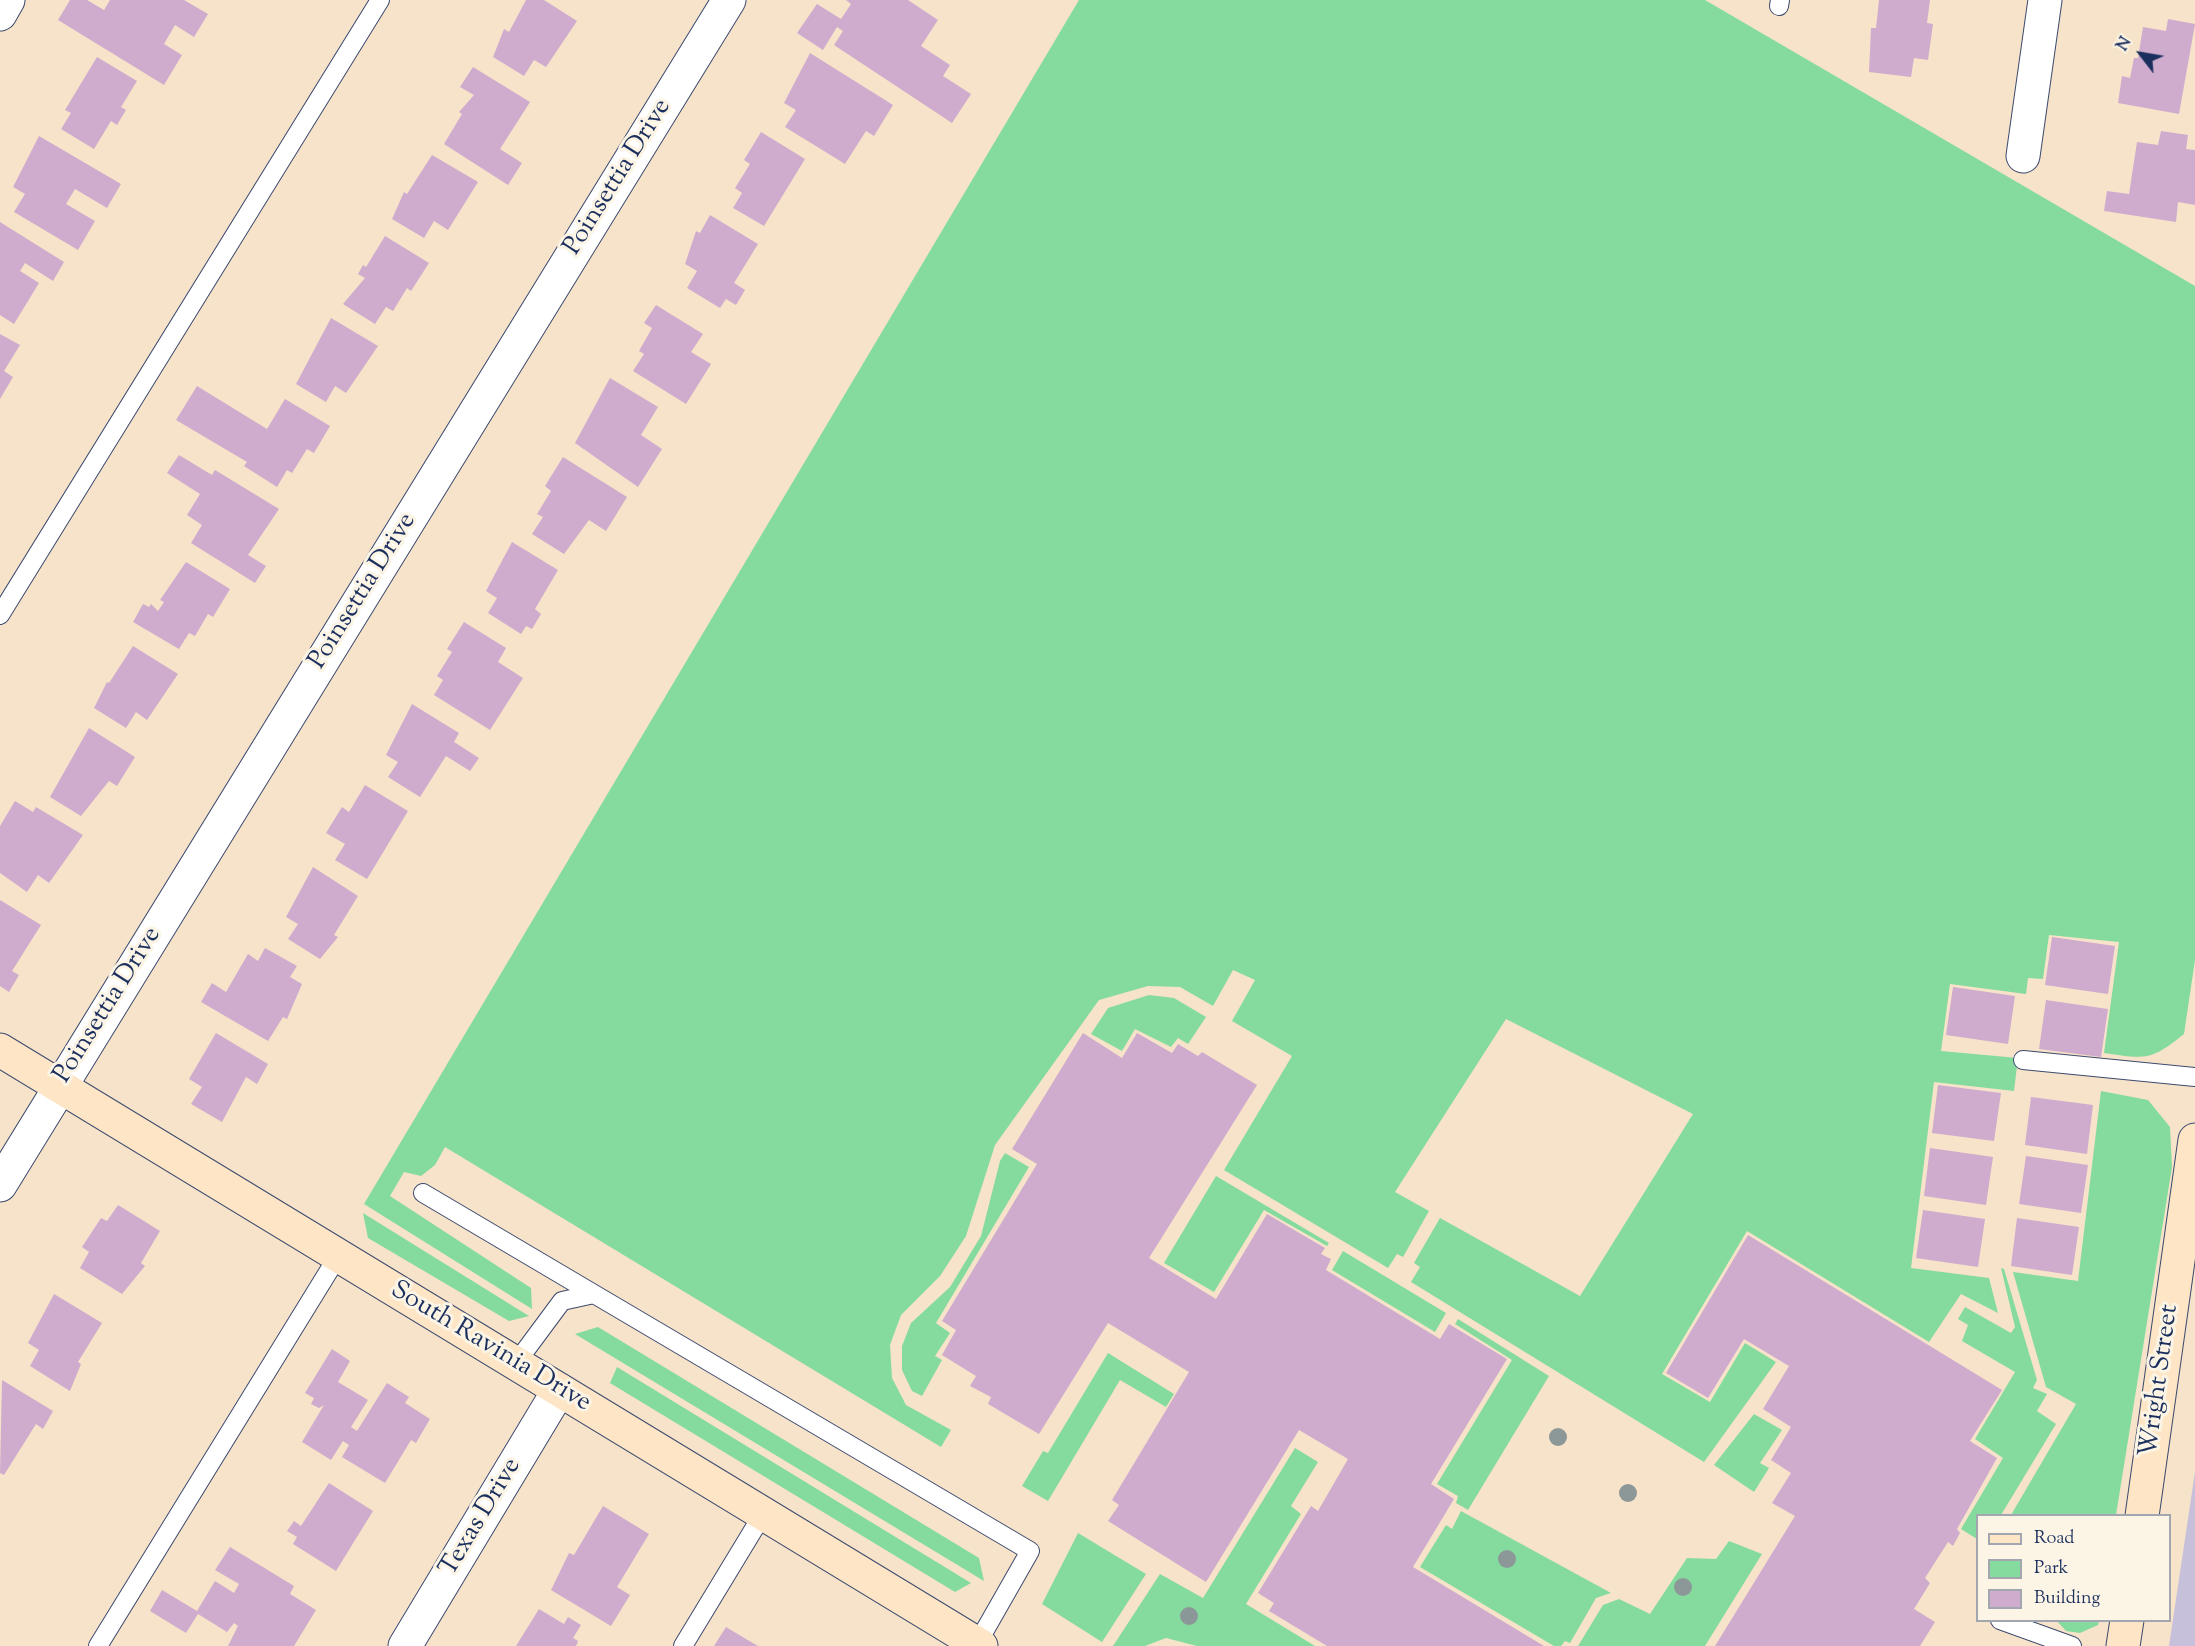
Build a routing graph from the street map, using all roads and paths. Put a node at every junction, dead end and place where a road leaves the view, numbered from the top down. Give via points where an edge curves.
1 (8, 0) edge
2 (380, 0) edge
3 (729, 0) edge
4 (2045, 0) edge
5 (0, 14) edge
6 (2023, 156) dead end
7 (0, 615) edge
8 (0, 1050) edge
9 (2024, 1060) dead end
10 (2195, 1077) edge
11 (60, 1087) junction
12 (2195, 1140) edge
13 (0, 1185) edge
14 (423, 1193) dead end
15 (338, 1256) junction
16 (594, 1294) junction
17 (516, 1363) junction
18 (559, 1390) junction
19 (763, 1514) junction
20 (2142, 1514) edge
21 (2006, 1622) edge
22 (2127, 1622) edge
23 (979, 1645) edge
24 (98, 1646) edge
25 (405, 1646) edge
26 (683, 1646) edge
27 (2072, 1646) edge
28 (2123, 1646) edge

1 - 5 street
2 - 7 lane
3 - 11 street, Poinsettia Drive
4 - 6 street
8 - 11 street, South Ravinia Drive
9 - 10 lane
11 - 13 street, Poinsettia Drive
11 - 15 street, South Ravinia Drive
12 - 20 street, Wright Street
14 - 16 lane
15 - 17 street, South Ravinia Drive
15 - 24 lane
16 - 17 lane via 562,1300
16 - 23 lane via 1030,1551
17 - 18 street, South Ravinia Drive
18 - 19 street, South Ravinia Drive
18 - 25 street, Texas Drive
19 - 23 street, South Ravinia Drive
19 - 26 lane
21 - 27 lane
22 - 28 street

